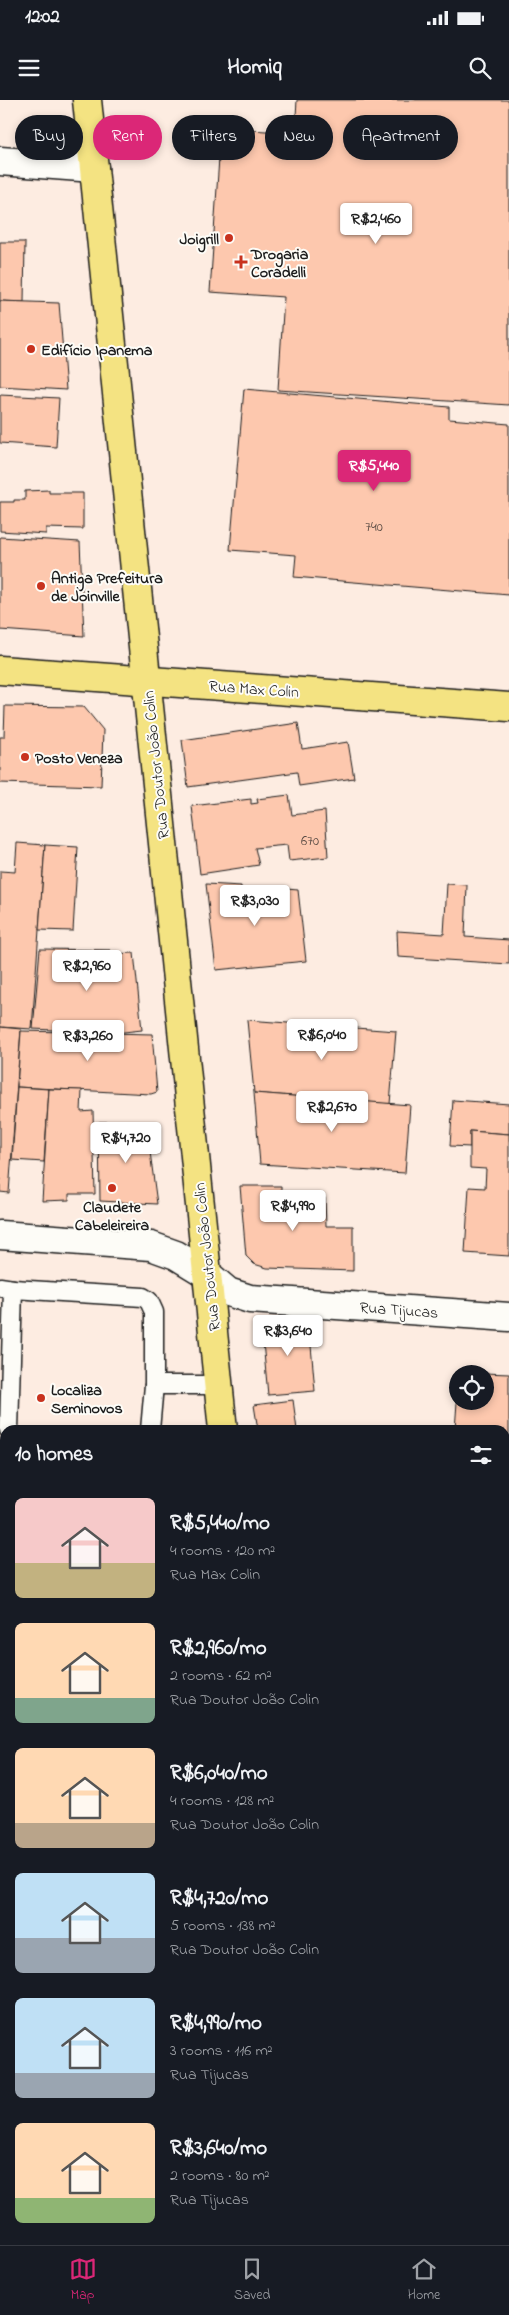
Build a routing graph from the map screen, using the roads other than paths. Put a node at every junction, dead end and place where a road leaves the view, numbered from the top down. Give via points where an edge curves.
1 (87, 100) edge
2 (0, 161) edge
3 (94, 168) junction
4 (0, 670) edge
5 (146, 679) junction
6 (509, 707) edge
7 (0, 1235) edge
8 (207, 1274) junction
9 (6, 1288) edge
10 (509, 1317) edge
11 (154, 1385) junction
12 (218, 1385) junction
13 (9, 1425) edge
14 (150, 1425) edge
15 (222, 1425) edge

1 - 3 main road, Rua Doutor João Colin
2 - 3 main road
3 - 5 main road, Rua Doutor João Colin
4 - 5 main road, Rua Max Colin
5 - 6 main road, Rua Max Colin
5 - 8 main road, Rua Doutor João Colin
7 - 8 main road, Rua Tijucas via 151,1246 176,1255
8 - 10 main road, Rua Tijucas via 228,1292 250,1299
8 - 12 main road, Rua Doutor João Colin
9 - 11 lane via 143,1297 154,1312
9 - 13 lane
11 - 12 lane
11 - 14 lane
12 - 15 main road, Rua Doutor João Colin

